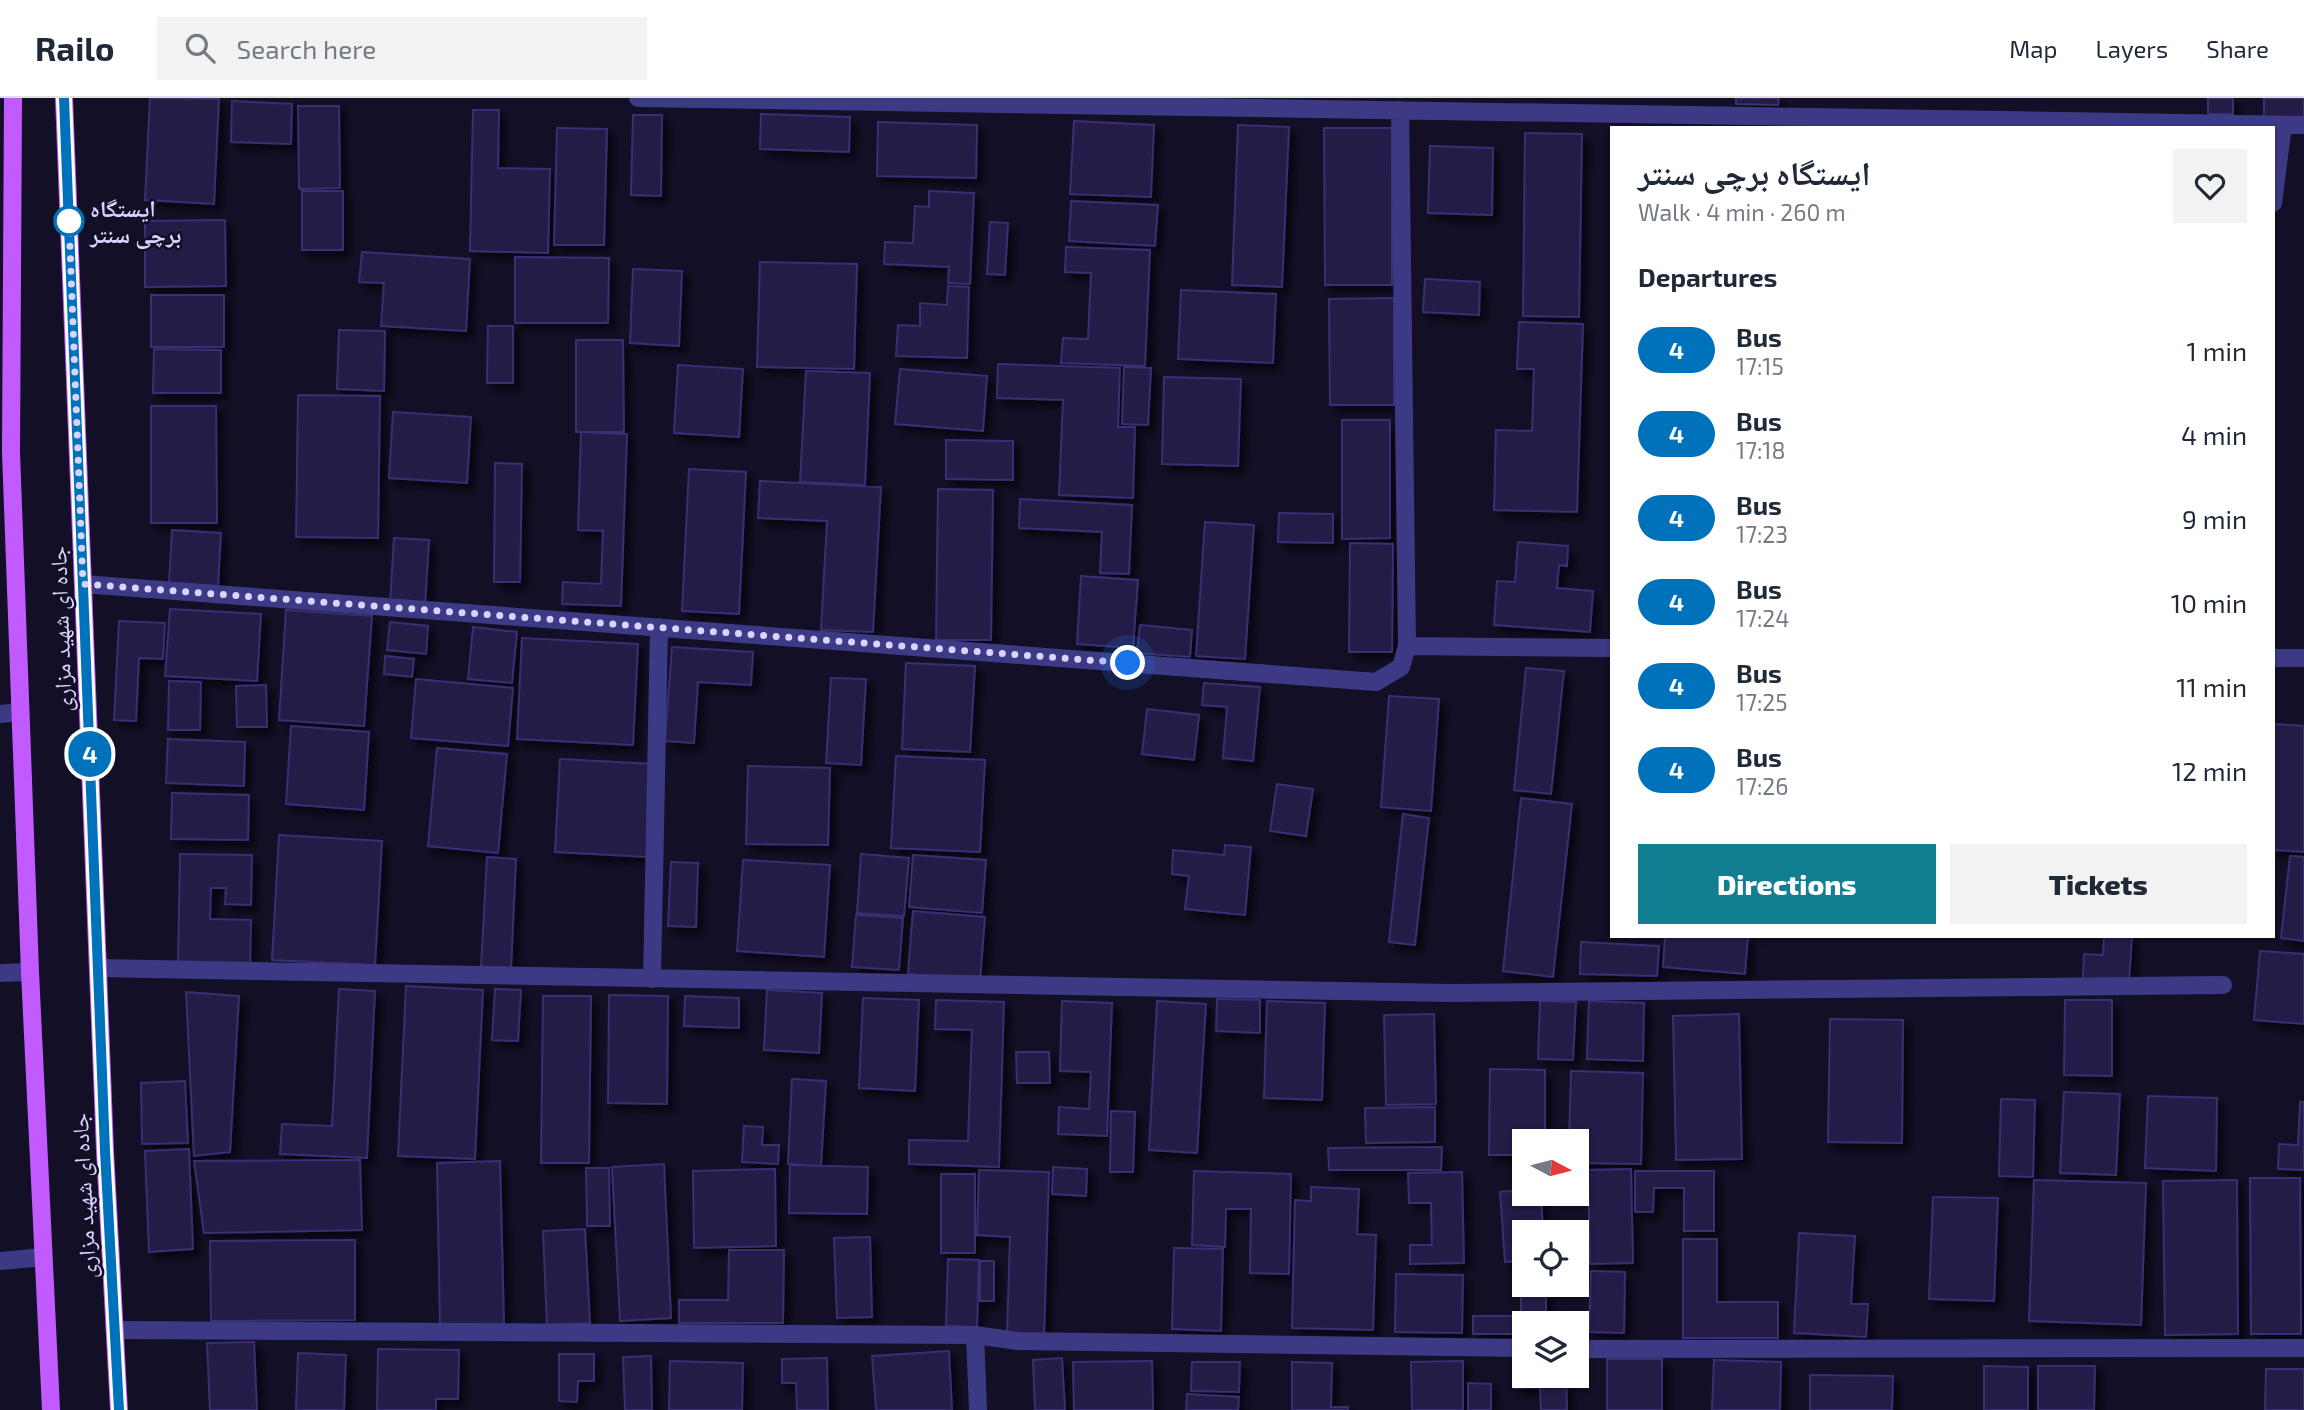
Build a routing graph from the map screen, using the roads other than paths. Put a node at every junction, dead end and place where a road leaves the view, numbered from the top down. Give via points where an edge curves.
1 (13, 98) edge
2 (64, 98) edge
3 (638, 98) edge
4 (1400, 110) junction
5 (2283, 125) junction
6 (2304, 125) edge
7 (2275, 187) edge
8 (5, 453) edge
9 (83, 584) junction
10 (659, 627) junction
11 (1407, 646) junction
12 (1610, 648) edge
13 (2275, 658) edge
14 (2304, 658) edge
15 (20, 712) junction
16 (0, 714) edge
17 (98, 968) junction
18 (30, 972) junction
19 (0, 973) edge
20 (652, 979) junction
21 (2223, 985) dead end
22 (43, 1257) junction
23 (0, 1261) edge
24 (114, 1330) junction
25 (975, 1335) junction
26 (1512, 1348) edge
27 (2304, 1348) edge
28 (1589, 1349) edge
29 (51, 1410) edge
30 (119, 1410) edge
31 (978, 1410) edge

1 - 8 main road
2 - 9 main road, جاده ای شهید مزاری
3 - 4 street
4 - 5 street
4 - 11 street
5 - 6 street
5 - 7 street
8 - 15 main road
9 - 10 street
9 - 17 main road, جاده ای شهید مزاری
10 - 11 street via 1377,681 1401,667
10 - 20 street
11 - 12 street
13 - 14 street
15 - 16 street
15 - 18 main road
17 - 20 street
17 - 24 main road, جاده ای شهید مزاری
18 - 19 street
18 - 22 main road
20 - 21 street via 1452,993
22 - 23 street
22 - 29 main road
24 - 25 street
24 - 30 main road, جاده ای شهید مزاری
25 - 26 street via 1017,1341
25 - 31 street
27 - 28 street

